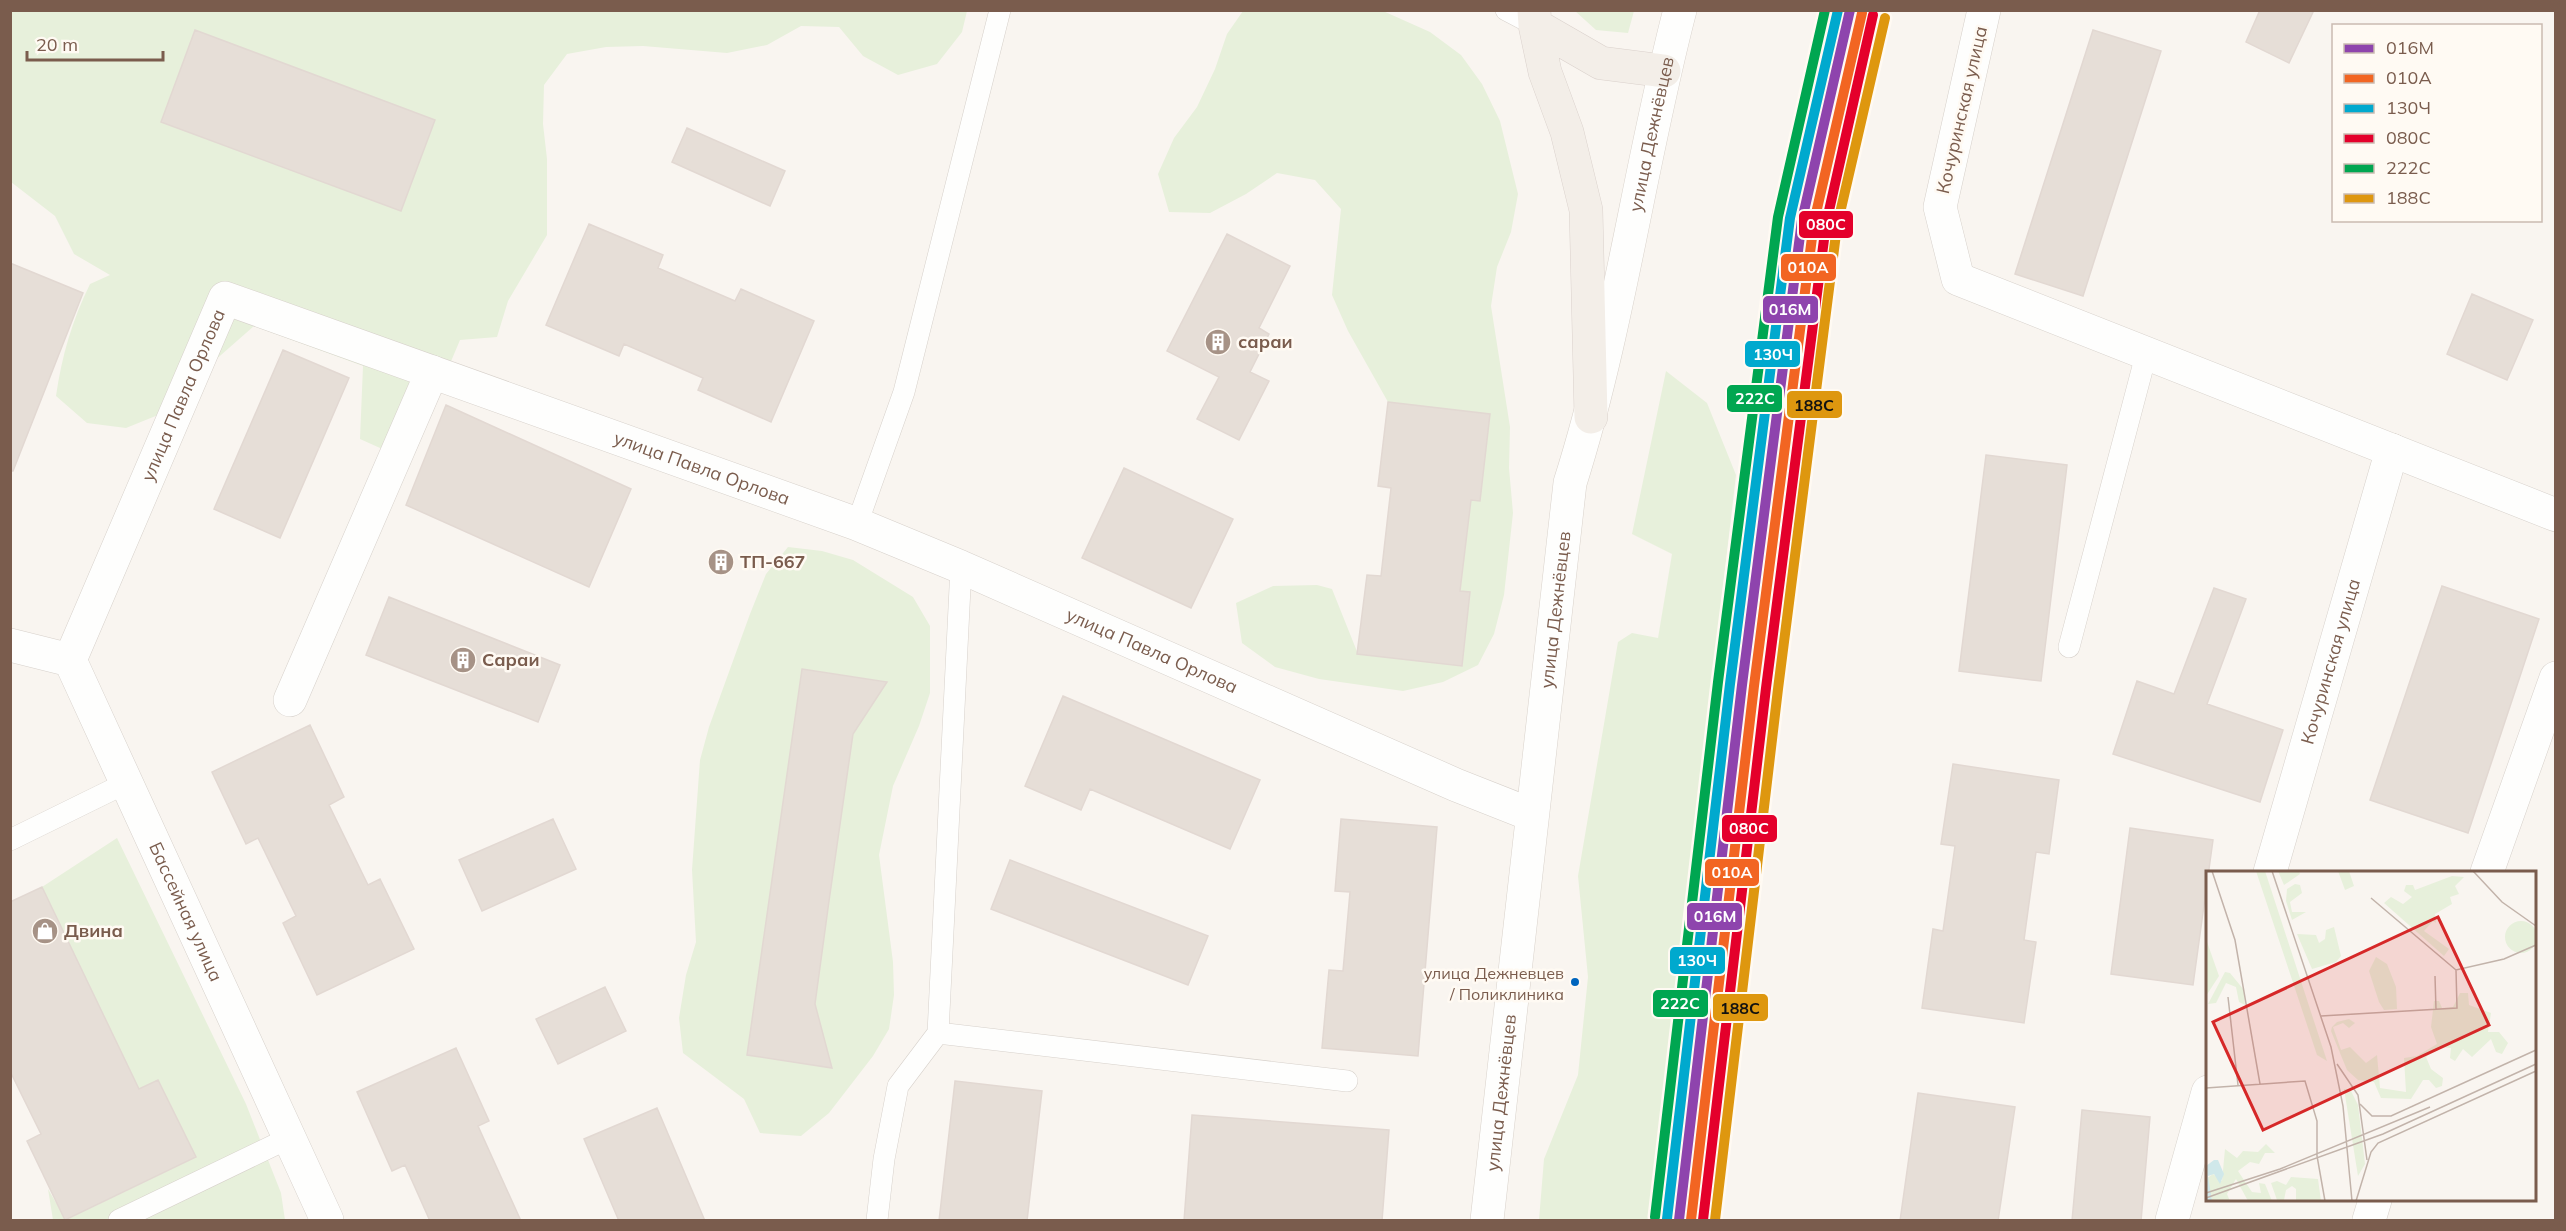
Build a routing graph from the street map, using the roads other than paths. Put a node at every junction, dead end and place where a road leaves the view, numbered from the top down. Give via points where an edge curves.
1 (1000, 10) edge
2 (1506, 10) edge
3 (1680, 10) edge
4 (1984, 10) edge
5 (1534, 18) edge
6 (1664, 71) junction
7 (2146, 355) junction
8 (432, 372) junction
9 (1591, 417) junction
10 (2392, 450) junction
11 (2556, 515) edge
12 (856, 524) junction
13 (961, 567) junction
14 (10, 645) edge
15 (2069, 647) dead end
16 (70, 660) junction
17 (2556, 678) edge
18 (290, 700) dead end
19 (126, 783) junction
20 (1532, 815) junction
21 (10, 840) edge
22 (2271, 871) edge
23 (2488, 871) edge
24 (938, 1033) junction
25 (1347, 1081) dead end
26 (2206, 1099) edge
27 (289, 1138) junction
28 (2375, 1201) edge
29 (119, 1221) edge
30 (327, 1221) edge
31 (877, 1221) edge
32 (1487, 1221) edge
33 (2172, 1221) edge
34 (2369, 1221) edge

1 - 12 lane via 904,392
2 - 5 lane
3 - 6 street, улица Дежнёвцев
4 - 7 street, Кочуринская улица via 1940,207 1958,279
5 - 6 main road via 1601,63
5 - 9 main road via 1545,72 1567,132 1586,210
6 - 9 street, улица Дежнёвцев
7 - 10 street
7 - 15 lane
8 - 12 street, улица Павла Орлова
8 - 16 street, улица Павла Орлова via 225,298
8 - 18 street
9 - 20 street, улица Дежнёвцев via 1570,483
10 - 11 street
10 - 22 street, Кочуринская улица
12 - 13 street, улица Павла Орлова
13 - 20 street, улица Павла Орлова
13 - 24 lane
14 - 16 street
16 - 19 street, Бассейная улица
17 - 23 street
19 - 21 lane
19 - 27 street, Бассейная улица
20 - 32 street, улица Дежнёвцев
24 - 25 lane
24 - 31 lane via 898,1086
26 - 33 street
27 - 29 lane
27 - 30 street, Бассейная улица
28 - 34 street

